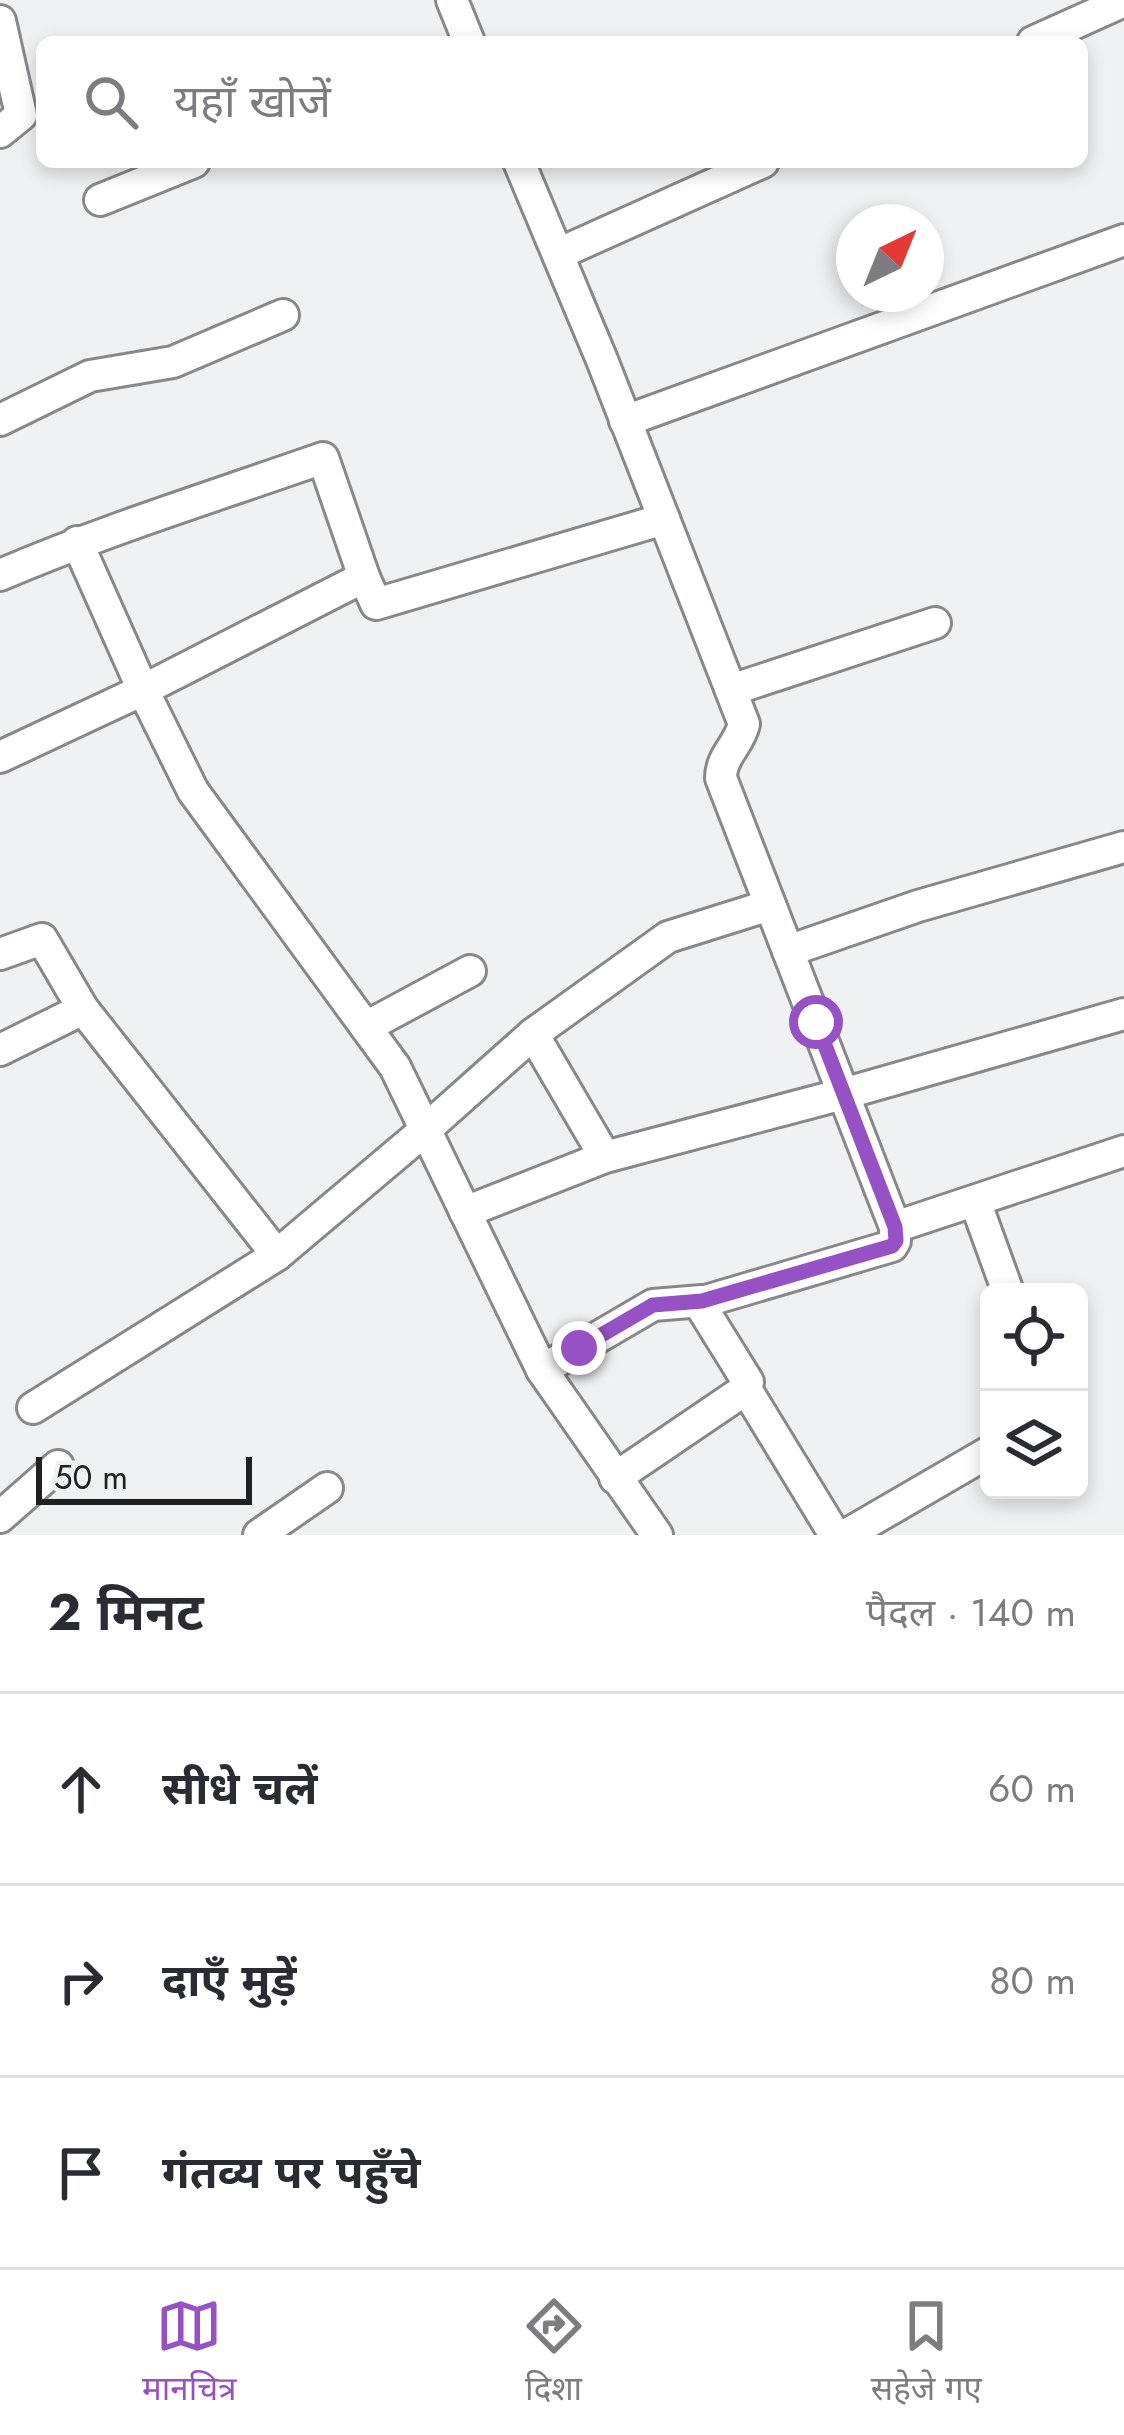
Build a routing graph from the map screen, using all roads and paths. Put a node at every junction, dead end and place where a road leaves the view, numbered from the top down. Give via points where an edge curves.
1 (452, 0) edge
2 (1124, 1) edge
3 (0, 21) edge
4 (467, 36) edge
5 (1046, 36) edge
6 (0, 132) edge
7 (179, 168) edge
8 (521, 168) edge
9 (750, 168) edge
10 (100, 200) dead end
11 (1124, 240) edge
12 (557, 254) junction
13 (283, 315) dead end
14 (0, 420) edge
15 (626, 421) junction
16 (664, 519) junction
17 (77, 542) junction
18 (0, 574) edge
19 (364, 577) junction
20 (935, 623) dead end
21 (143, 689) junction
22 (731, 690) junction
23 (0, 757) edge
24 (1124, 847) edge
25 (770, 905) junction
26 (788, 951) junction
27 (0, 954) edge
28 (470, 970) dead end
29 (83, 1009) junction
30 (1124, 1014) edge
31 (366, 1028) junction
32 (533, 1034) junction
33 (0, 1050) edge
34 (843, 1094) junction
35 (424, 1130) junction
36 (1124, 1152) edge
37 (605, 1157) junction
38 (975, 1201) junction
39 (465, 1212) junction
40 (895, 1227) junction
41 (277, 1255) junction
42 (1005, 1283) edge
43 (702, 1301) junction
44 (542, 1370) junction
45 (746, 1390) junction
46 (33, 1408) dead end
47 (980, 1456) edge
48 (58, 1466) dead end
49 (615, 1478) junction
50 (327, 1488) dead end
51 (0, 1517) edge
52 (259, 1535) edge
53 (657, 1535) edge
54 (835, 1535) edge
55 (847, 1535) edge

1 - 4 street
2 - 5 street
3 - 6 street via 22,115
7 - 10 street
8 - 12 street
9 - 12 street
11 - 15 street
12 - 15 street
13 - 14 street via 173,362 90,376
15 - 16 street
16 - 19 street via 376,604
16 - 22 street
17 - 18 street
17 - 19 street via 323,458
17 - 21 street
19 - 21 street
20 - 22 street
21 - 23 street
21 - 31 street via 194,791
22 - 25 street via 744,724 721,778
24 - 26 street
25 - 26 street
25 - 32 street via 668,937
26 - 34 street
27 - 29 street via 42,939
28 - 31 street
29 - 33 street
29 - 41 street
30 - 34 street
31 - 35 street
32 - 35 street
32 - 37 street
34 - 37 street
34 - 40 street
35 - 39 street
35 - 41 street
36 - 38 street
37 - 39 street
38 - 40 street
38 - 42 street
39 - 44 street
40 - 43 street via 892,1246
41 - 46 street
43 - 44 street via 653,1305
43 - 45 street
44 - 49 street
45 - 49 street
45 - 54 street
47 - 55 street
48 - 51 street
49 - 53 street
50 - 52 street

